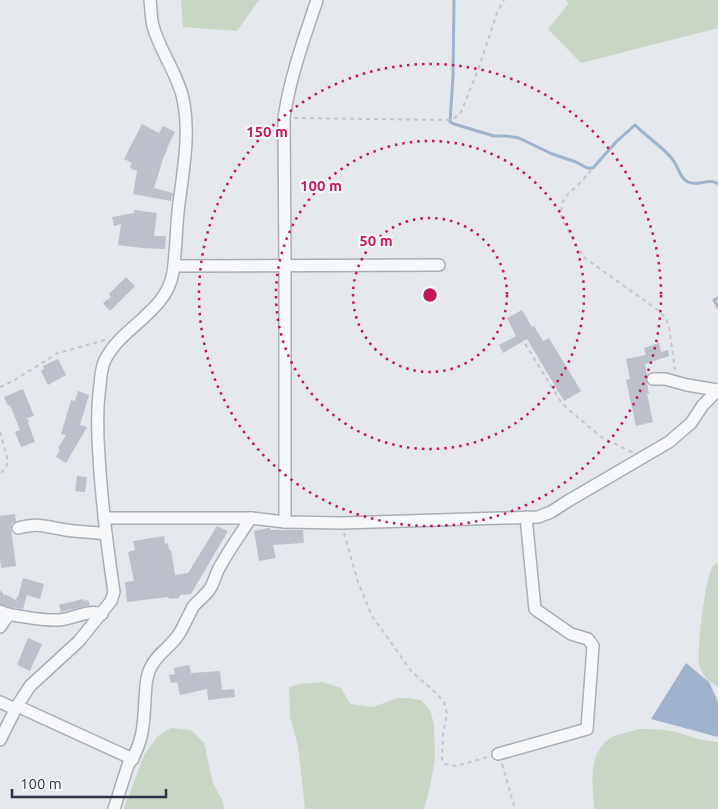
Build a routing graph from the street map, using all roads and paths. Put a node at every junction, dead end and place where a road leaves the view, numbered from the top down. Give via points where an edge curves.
1 (150, 0) edge
2 (317, 0) edge
3 (504, 0) edge
4 (284, 118) junction
5 (591, 170) dead end
6 (439, 265) dead end
7 (174, 266) junction
8 (285, 266) junction
9 (521, 337) dead end
10 (120, 340) junction
11 (653, 379) dead end
12 (677, 382) junction
13 (0, 386) edge
14 (718, 390) edge
15 (0, 432) edge
16 (643, 458) junction
17 (0, 474) edge
18 (526, 517) junction
19 (104, 518) junction
20 (251, 518) junction
21 (285, 522) junction
22 (342, 523) junction
23 (18, 528) dead end
24 (106, 534) junction
25 (4, 613) edge
26 (102, 614) junction
27 (0, 627) edge
28 (0, 702) edge
29 (16, 708) junction
30 (0, 740) edge
31 (498, 754) junction
32 (133, 758) junction
33 (114, 809) edge
34 (514, 809) edge

1 - 7 street via 153,26 183,97 186,115
2 - 4 street via 286,100
3 - 4 path via 458,116 446,120
4 - 8 street
5 - 12 path via 562,203 564,223 581,253 666,318
6 - 8 street
7 - 8 street
7 - 10 street via 167,292
8 - 21 street
9 - 16 path via 568,409 601,437
10 - 13 path via 103,340 58,353
10 - 19 street via 101,369 98,399
11 - 12 street
12 - 14 street
14 - 16 street via 691,424
15 - 17 path via 8,461
16 - 18 street via 551,512
18 - 22 street
18 - 31 street via 535,609 571,634 588,639 593,646 588,729
19 - 20 street
19 - 24 street
20 - 21 street
20 - 32 street via 221,564 210,589 192,608 178,636 158,656 148,672 143,732
21 - 22 street
22 - 31 path via 358,582 372,616 412,672 444,702 447,714 443,733 444,764 456,766
23 - 24 street via 35,524
24 - 26 street via 114,592
25 - 26 street via 55,620 91,612
25 - 27 street
26 - 29 street via 79,641 30,686
28 - 29 street
29 - 30 street
29 - 32 street
31 - 34 path
32 - 33 street

